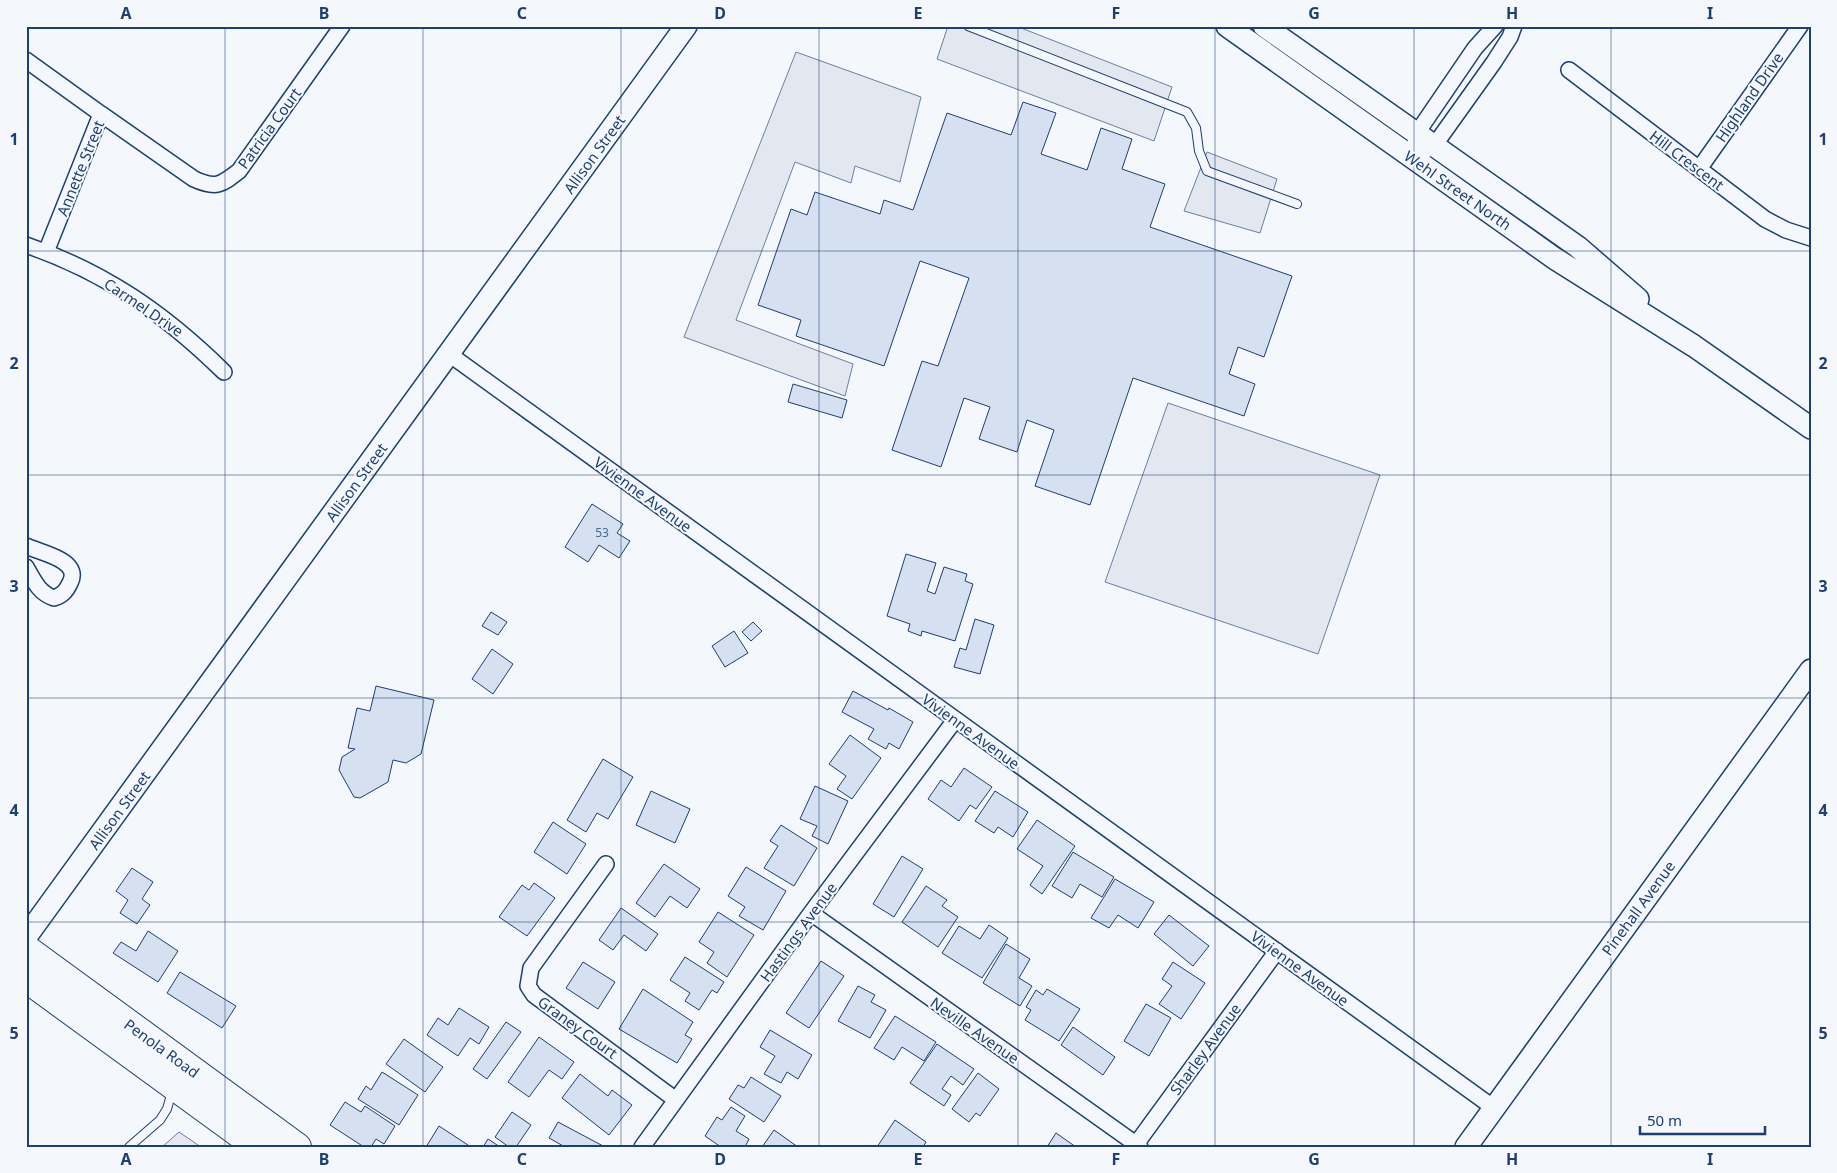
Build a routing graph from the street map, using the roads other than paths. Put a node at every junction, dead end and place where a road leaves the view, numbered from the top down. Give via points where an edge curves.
1 (342, 26) edge
2 (686, 26) edge
3 (968, 26) edge
4 (1226, 26) edge
5 (1264, 26) edge
6 (1495, 26) edge
7 (1514, 26) edge
8 (1800, 26) edge
9 (26, 60) edge
10 (1569, 70) dead end
11 (101, 114) junction
12 (1417, 134) junction
13 (1434, 146) junction
14 (1412, 157) junction
15 (1698, 169) junction
16 (1297, 204) dead end
17 (1811, 238) edge
18 (26, 245) edge
19 (46, 252) junction
20 (1694, 346) junction
21 (449, 354) junction
22 (224, 372) dead end
23 (1811, 428) edge
24 (26, 546) edge
25 (26, 567) edge
26 (1811, 670) edge
27 (955, 720) junction
28 (606, 864) dead end
29 (811, 913) junction
30 (26, 937) edge
31 (26, 949) edge
32 (1277, 951) junction
33 (26, 978) edge
34 (173, 1086) junction
35 (676, 1100) junction
36 (1494, 1108) junction
37 (1136, 1146) edge
38 (129, 1147) edge
39 (258, 1147) edge
40 (297, 1147) edge
41 (642, 1147) edge
42 (1466, 1147) edge

1 - 11 street, Patricia Court via 239,171 224,182 208,185 194,179
2 - 21 street, Allison Street
3 - 16 lane via 1187,112 1196,128 1199,150 1207,171
4 - 14 street, Wehl Street North
5 - 12 street, Wehl Street North
6 - 12 street via 1475,48
7 - 13 street via 1494,62
8 - 15 street, Highland Drive
9 - 11 street, Annette Street
10 - 15 street, Hill Crescent
11 - 19 street, Annette Street
12 - 13 street, Wehl Street North
12 - 14 street
13 - 14 street
13 - 20 street, Wehl Street North via 1578,247
14 - 20 street, Wehl Street North via 1554,258
15 - 17 street, Hill Crescent via 1765,219
18 - 19 street, Carmel Drive
19 - 22 street, Carmel Drive via 130,294 176,327
20 - 23 street, Wehl Street North
21 - 27 street, Vivienne Avenue
21 - 30 street, Allison Street
24 - 25 street via 67,563 73,578 63,595 54,598 37,587
26 - 36 street, Pinehall Avenue
27 - 29 street, Hastings Avenue
27 - 32 street, Vivienne Avenue
28 - 35 street, Graney Court via 531,968 528,986 534,995
29 - 35 street, Hastings Avenue
29 - 37 street, Neville Avenue
31 - 40 highway, Penola Road
32 - 36 street, Vivienne Avenue
32 - 37 street, Sharley Avenue
33 - 34 highway, Penola Road
34 - 38 lane via 167,1109 160,1120
34 - 39 highway, Penola Road
35 - 41 street, Hastings Avenue
36 - 42 street, Pinehall Avenue

